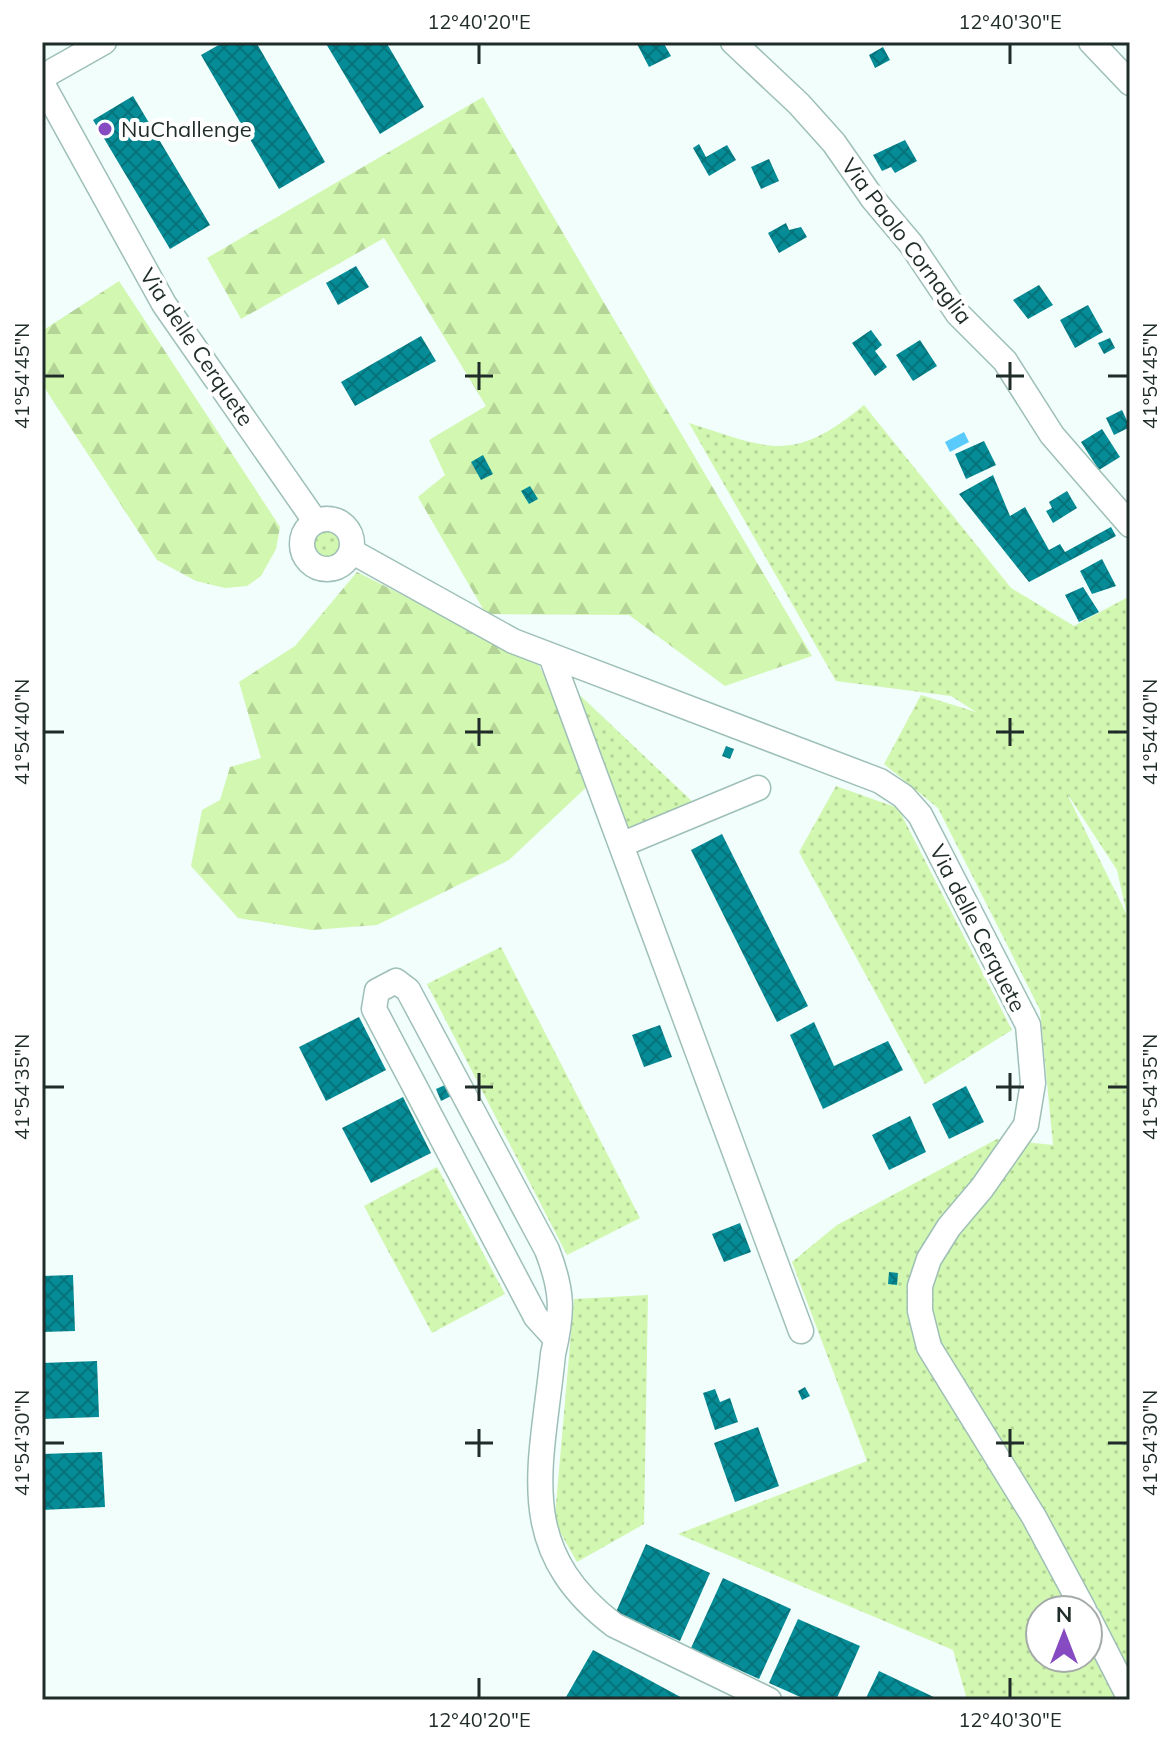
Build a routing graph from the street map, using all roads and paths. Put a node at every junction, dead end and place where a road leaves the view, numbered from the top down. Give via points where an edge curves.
1 (104, 42) edge
2 (733, 42) edge
3 (1091, 42) edge
4 (42, 80) edge
5 (1130, 83) edge
6 (315, 521) junction
7 (1130, 525) edge
8 (351, 551) junction
9 (551, 656) junction
10 (758, 788) dead end
11 (623, 844) junction
12 (437, 1045) junction
13 (402, 1063) junction
14 (491, 1145) junction
15 (456, 1164) junction
16 (801, 1331) dead end
17 (556, 1339) junction
18 (1075, 1594) edge
19 (1104, 1648) edge
20 (700, 1668) junction
21 (1130, 1699) edge
22 (724, 1700) edge
23 (769, 1700) edge

1 - 4 street
2 - 7 street, Via Paolo Cornaglia via 834,143 958,314 1005,361 1052,435
3 - 5 street
4 - 6 street, Via delle Cerquete via 164,304
6 - 8 street via 335,519 343,524 350,532
6 - 8 street via 302,536 310,563 339,567
8 - 9 street, Via delle Cerquete via 513,641
9 - 11 street
9 - 18 street, Via delle Cerquete via 880,781 920,815 1028,1025 1033,1083 1026,1125 929,1259 920,1286 920,1311 929,1347
10 - 11 street
11 - 16 street
12 - 13 street
12 - 13 street via 408,990 396,981 377,991 374,1009
12 - 14 street
13 - 15 street
14 - 15 street
14 - 17 street via 557,1276 563,1306
15 - 17 street via 536,1317
17 - 20 street via 540,1516 550,1550 560,1572 594,1610 637,1639
19 - 21 street
20 - 22 street
20 - 23 street

